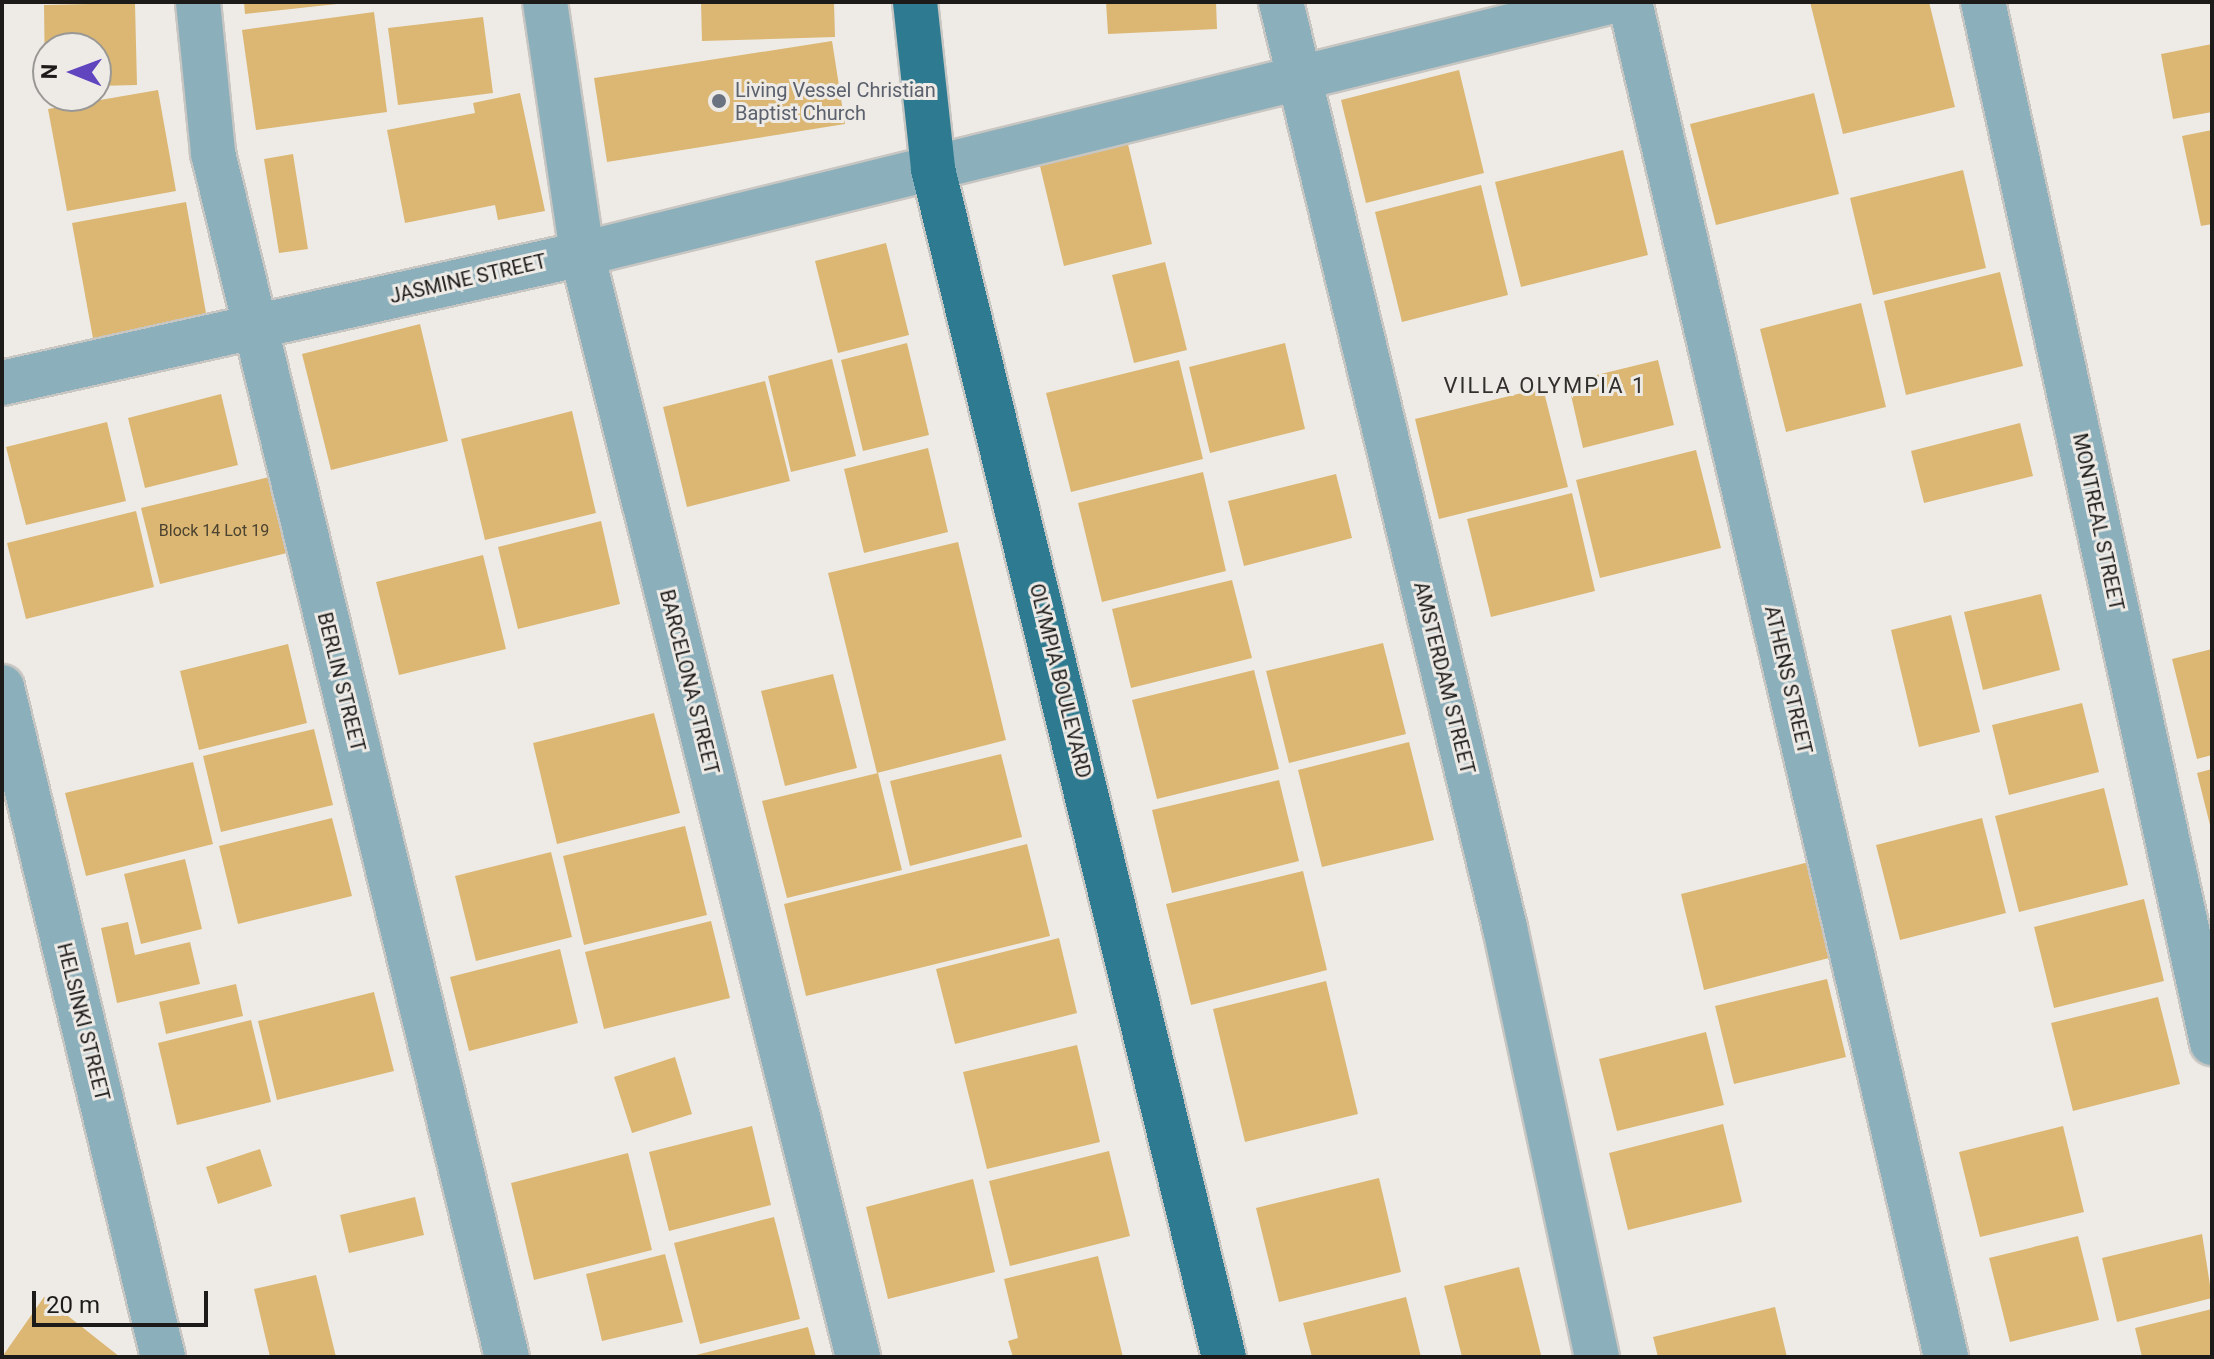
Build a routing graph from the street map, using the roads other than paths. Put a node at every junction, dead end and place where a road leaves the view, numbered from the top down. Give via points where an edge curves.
1 (198, 2) edge
2 (545, 2) edge
3 (915, 2) edge
4 (1281, 2) edge
5 (1609, 2) edge
6 (1630, 2) edge
7 (1983, 2) edge
8 (1299, 77) junction
9 (933, 169) junction
10 (582, 254) junction
11 (253, 327) junction
12 (2, 383) edge
13 (2, 687) edge
14 (2212, 1043) edge
15 (163, 1357) edge
16 (507, 1357) edge
17 (858, 1357) edge
18 (1224, 1357) edge
19 (1597, 1357) edge
20 (1946, 1357) edge

1 - 11 street, BERLIN STREET via 213,153
2 - 10 street, BARCELONA STREET
3 - 9 main road, OLYMPIA BOULEVARD
4 - 8 street, AMSTERDAM STREET
5 - 8 street, JASMINE STREET
6 - 20 street, ATHENS STREET
7 - 14 street, MONTREAL STREET
8 - 9 street, JASMINE STREET
8 - 19 street, AMSTERDAM STREET via 1505,928
9 - 10 street, JASMINE STREET
9 - 18 main road, OLYMPIA BOULEVARD
10 - 11 street, JASMINE STREET
10 - 17 street, BARCELONA STREET
11 - 12 street, JASMINE STREET
11 - 16 street, BERLIN STREET
13 - 15 street, HELSINKI STREET

